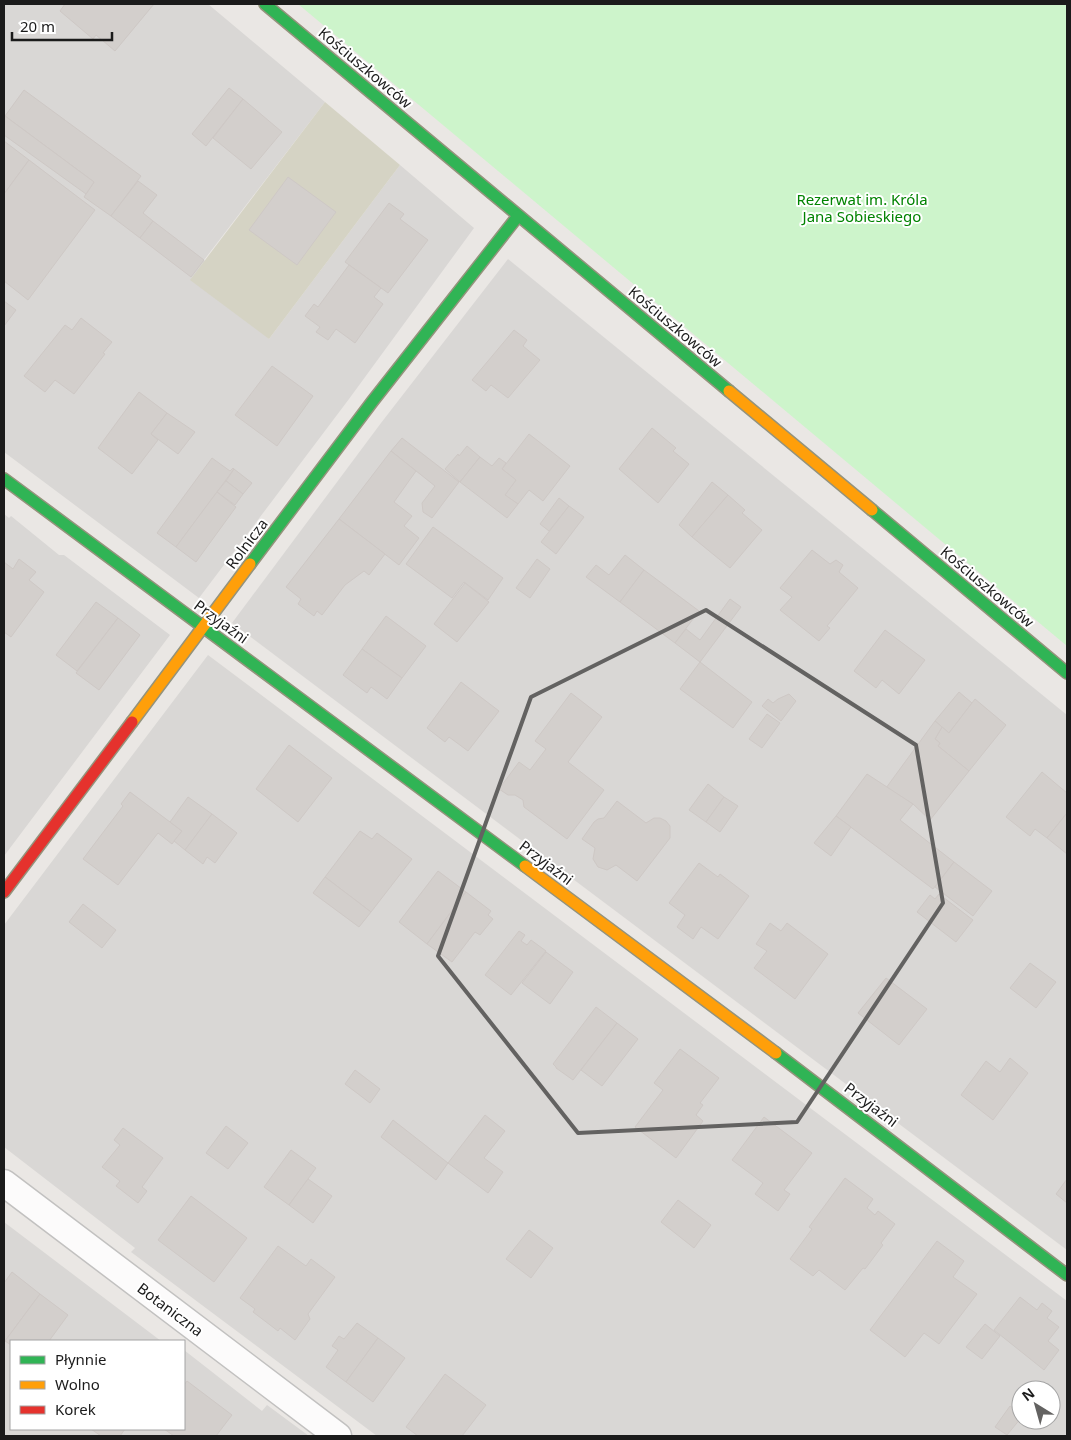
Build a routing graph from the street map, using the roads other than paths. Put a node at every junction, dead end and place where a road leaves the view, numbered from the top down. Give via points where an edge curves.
1 (265, 4) edge
2 (518, 216) junction
3 (4, 479) edge
4 (203, 627) junction
5 (1067, 673) edge
6 (4, 892) edge
7 (4, 1183) edge
8 (1067, 1275) edge
9 (338, 1436) edge

1 - 2 street, Kościuszkowców
2 - 4 street, Rolnicza via 372,402
2 - 5 street, Kościuszkowców
3 - 4 street, Przyjaźni
4 - 6 street, Rolnicza
4 - 8 street, Przyjaźni via 807,1076
7 - 9 street, Botaniczna

